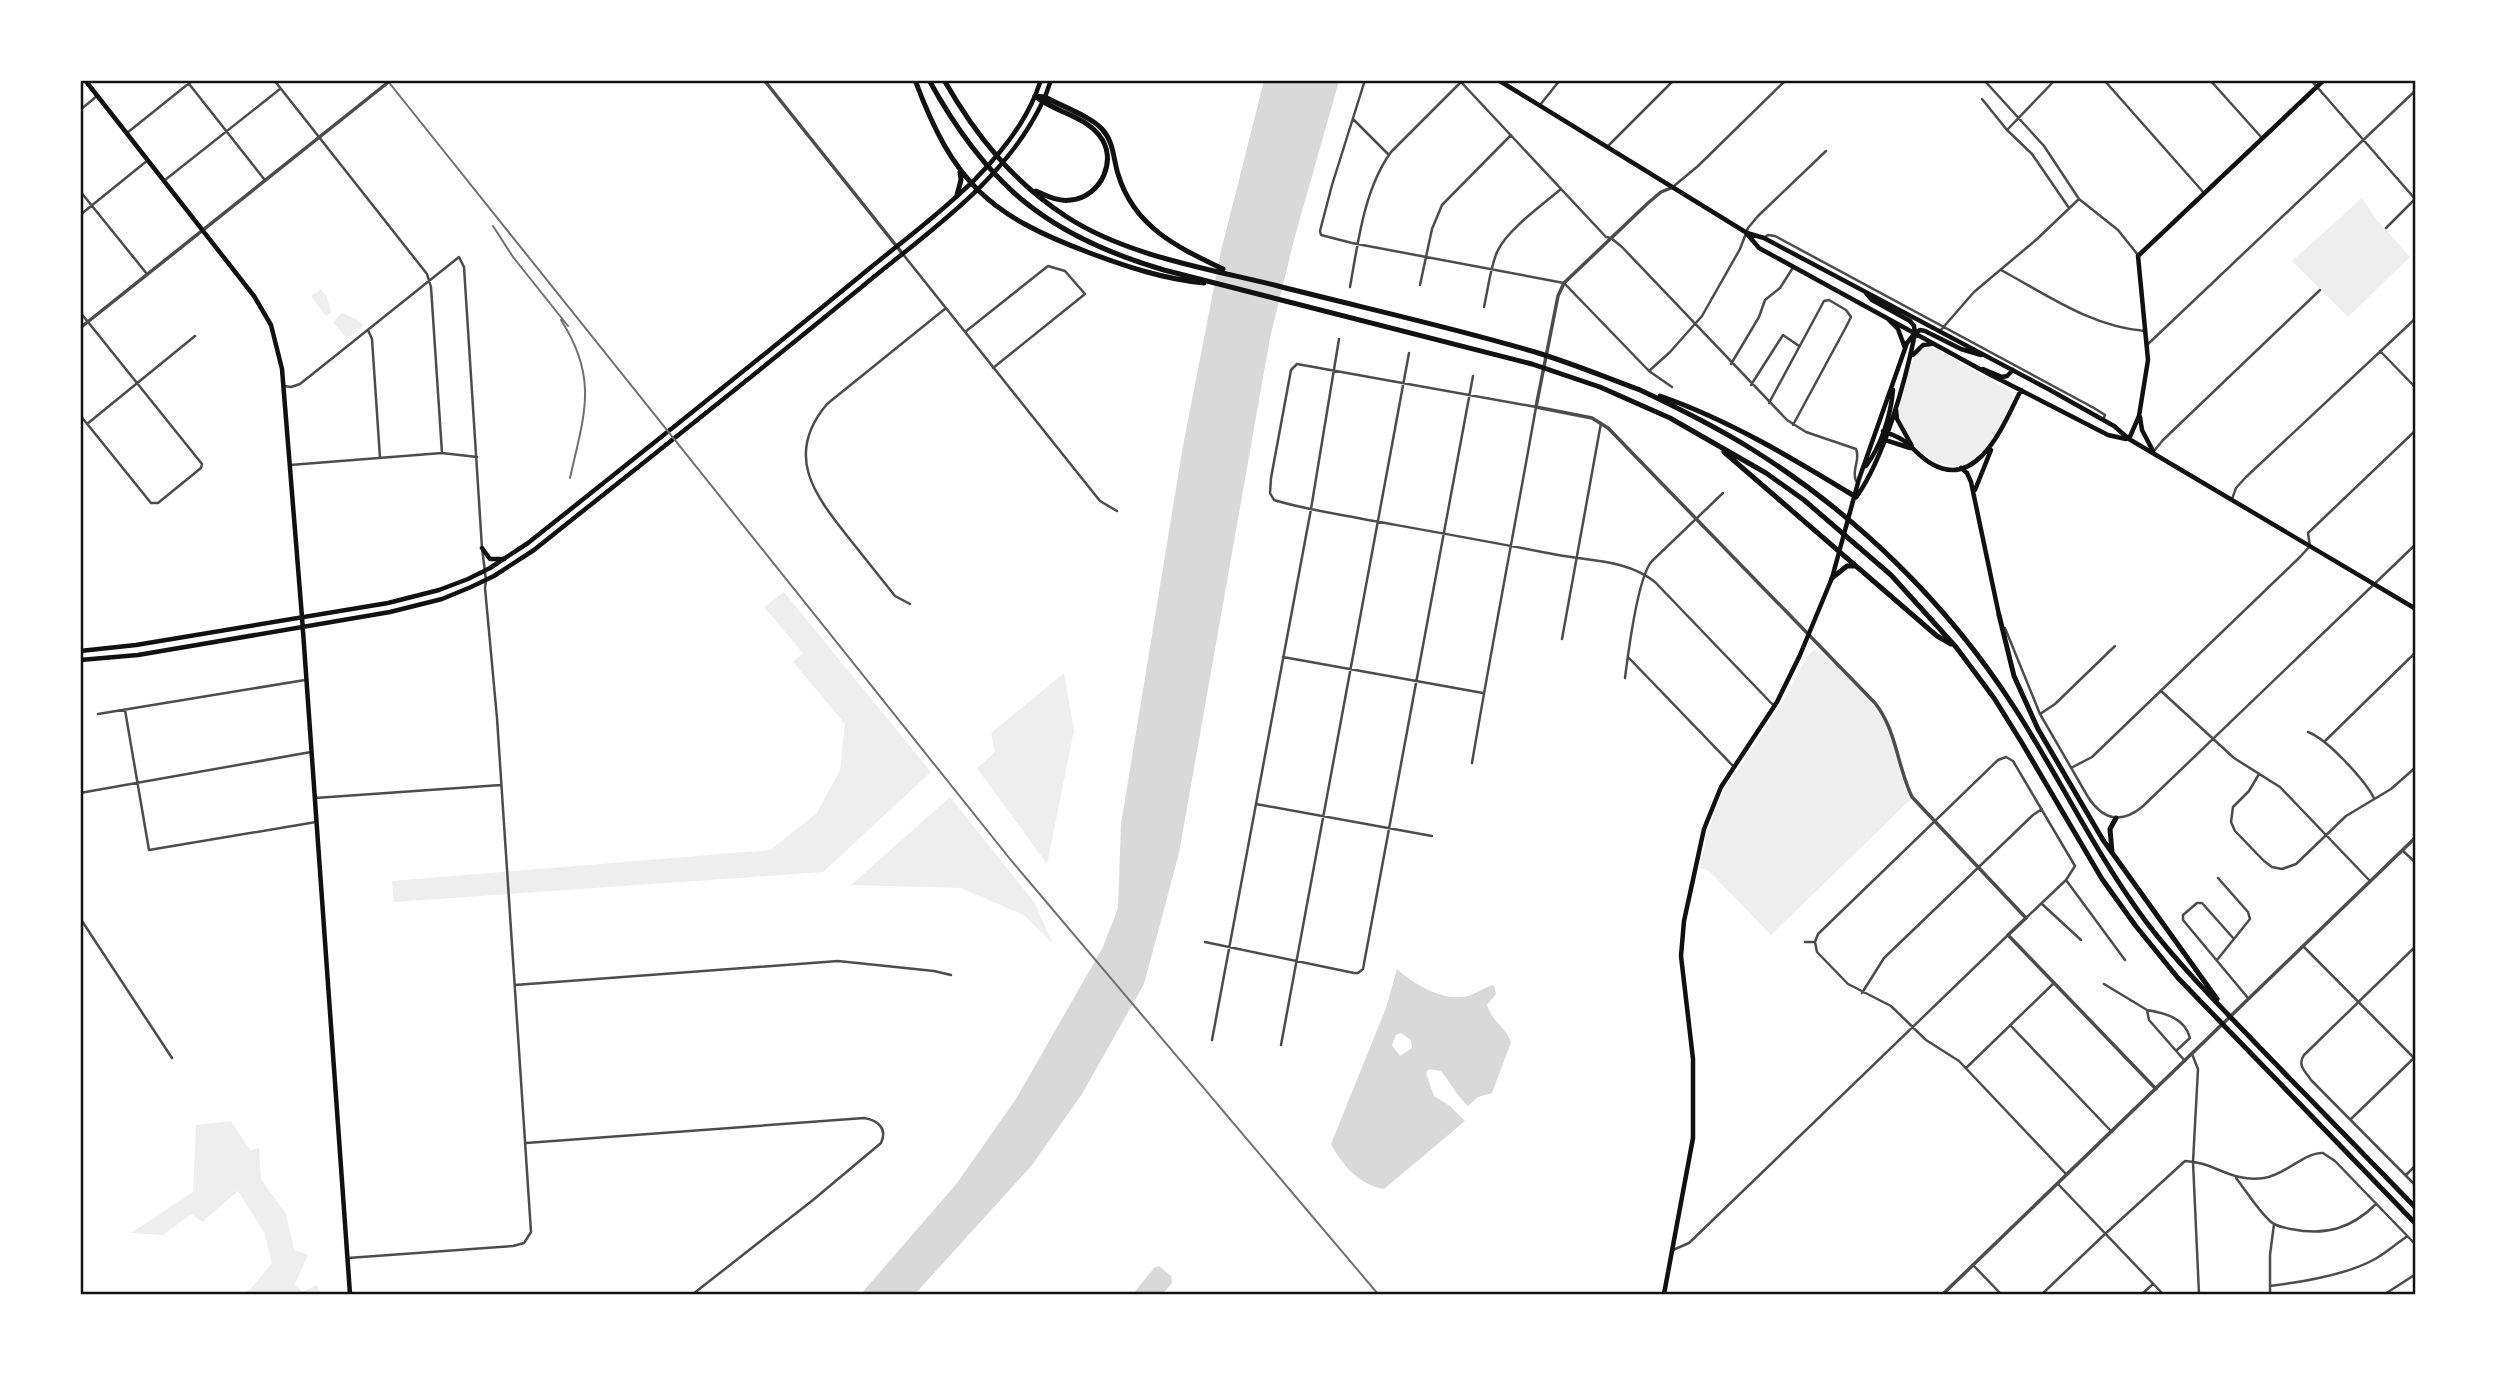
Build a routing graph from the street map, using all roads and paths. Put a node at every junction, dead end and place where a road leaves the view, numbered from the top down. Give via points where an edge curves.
1 (85, 80) edge
2 (95, 80) edge
3 (193, 80) edge
4 (274, 80) edge
5 (391, 80) edge
6 (764, 80) edge
7 (915, 80) edge
8 (929, 80) edge
9 (944, 80) edge
10 (1041, 80) edge
11 (1051, 80) edge
12 (1365, 80) edge
13 (1499, 80) edge
14 (1560, 80) edge
15 (1674, 80) edge
16 (1984, 80) edge
17 (2055, 80) edge
18 (2104, 80) edge
19 (2210, 80) edge
20 (2311, 80) edge
21 (2324, 80) edge
22 (1461, 81) edge
23 (1783, 81) edge
24 (187, 82) edge
25 (89, 86) junction
26 (2317, 87) junction
27 (280, 89) junction
28 (2416, 90) edge
29 (97, 96) junction
30 (1035, 96) junction
31 (1982, 99) dead end
32 (1044, 100) junction
33 (1539, 106) junction
34 (80, 110) edge
35 (2017, 118) junction
36 (1353, 119) junction
37 (2007, 130) junction
38 (226, 132) junction
39 (126, 133) junction
40 (1511, 135) junction
41 (319, 137) junction
42 (2263, 139) junction
43 (2364, 140) junction
44 (1607, 148) junction
45 (1826, 151) dead end
46 (1389, 155) junction
47 (148, 160) junction
48 (959, 169) junction
49 (265, 180) junction
50 (164, 181) junction
51 (970, 183) junction
52 (1026, 186) junction
53 (1671, 188) junction
54 (1561, 189) junction
55 (977, 190) junction
56 (80, 191) edge
57 (2205, 194) junction
58 (957, 195) junction
59 (2079, 199) junction
60 (2415, 199) edge
61 (92, 205) junction
62 (2069, 208) junction
63 (80, 215) edge
64 (2386, 228) dead end
65 (202, 229) junction
66 (1746, 233) junction
67 (1611, 237) junction
68 (1764, 239) junction
69 (1359, 244) junction
70 (896, 246) junction
71 (1804, 251) junction
72 (902, 253) junction
73 (1427, 256) junction
74 (2138, 256) junction
75 (1801, 258) junction
76 (1794, 266) junction
77 (1492, 268) junction
78 (2001, 270) junction
79 (147, 274) junction
80 (1235, 275) junction
81 (1185, 278) junction
82 (430, 280) junction
83 (1563, 283) junction
84 (1420, 285) dead end
85 (1350, 287) dead end
86 (1864, 290) junction
87 (2320, 290) dead end
88 (1485, 307) dead end
89 (946, 308) junction
90 (80, 312) edge
91 (1883, 314) junction
92 (2416, 318) edge
93 (88, 321) junction
94 (1695, 325) junction
95 (1944, 325) junction
96 (80, 328) edge
97 (368, 330) junction
98 (1940, 331) junction
99 (2146, 331) junction
100 (965, 332) junction
101 (1915, 333) junction
102 (195, 336) dead end
103 (1339, 339) dead end
104 (2148, 344) junction
105 (1936, 345) junction
106 (1800, 346) junction
107 (1905, 349) junction
108 (2380, 351) junction
109 (1409, 353) dead end
110 (1989, 357) junction
111 (1909, 362) junction
112 (1731, 364) junction
113 (1972, 365) junction
114 (993, 368) junction
115 (2015, 368) junction
116 (1335, 370) junction
117 (1649, 371) junction
118 (1473, 376) dead end
119 (1404, 382) junction
120 (1894, 382) junction
121 (137, 383) junction
122 (1751, 385) junction
123 (284, 386) junction
124 (1672, 387) dead end
125 (2416, 388) edge
126 (1637, 389) junction
127 (2021, 390) junction
128 (1470, 394) junction
129 (1769, 403) junction
130 (1536, 407) junction
131 (1896, 407) junction
132 (2140, 410) junction
133 (80, 415) edge
134 (2103, 420) junction
135 (2084, 421) junction
136 (1601, 423) junction
137 (87, 424) junction
138 (1793, 425) junction
139 (2416, 430) edge
140 (1884, 431) junction
141 (2129, 439) junction
142 (1881, 440) junction
143 (1992, 445) junction
144 (1720, 447) junction
145 (1914, 450) junction
146 (2153, 452) junction
147 (442, 453) junction
148 (477, 457) junction
149 (380, 459) junction
150 (290, 465) junction
151 (1961, 468) junction
152 (1862, 472) junction
153 (1858, 484) junction
154 (1723, 494) dead end
155 (1974, 495) junction
156 (1856, 497) junction
157 (2231, 500) junction
158 (1311, 509) junction
159 (1117, 511) dead end
160 (1695, 519) junction
161 (1377, 521) junction
162 (1443, 534) junction
163 (2416, 544) edge
164 (1511, 545) junction
165 (2310, 546) junction
166 (482, 548) junction
167 (1839, 552) junction
168 (508, 557) junction
169 (1575, 558) junction
170 (1856, 566) junction
171 (1644, 573) junction
172 (485, 575) junction
173 (1832, 578) junction
174 (2372, 583) junction
175 (910, 604) dead end
176 (2416, 609) edge
177 (1999, 615) junction
178 (302, 617) junction
179 (303, 626) junction
180 (1809, 635) junction
181 (1562, 639) dead end
182 (2115, 646) dead end
183 (1956, 647) junction
184 (80, 651) edge
185 (2416, 652) edge
186 (1283, 657) junction
187 (1628, 657) junction
188 (80, 660) edge
189 (1351, 668) junction
190 (1625, 678) dead end
191 (307, 680) junction
192 (1416, 681) junction
193 (2161, 691) junction
194 (1484, 693) junction
195 (1774, 706) junction
196 (125, 710) junction
197 (98, 714) dead end
198 (2040, 714) junction
199 (2308, 732) dead end
200 (2214, 738) junction
201 (2324, 742) junction
202 (311, 752) junction
203 (1472, 763) dead end
204 (1734, 767) junction
205 (2416, 767) edge
206 (2071, 768) junction
207 (2259, 774) junction
208 (138, 783) junction
209 (501, 785) junction
210 (80, 793) edge
211 (314, 798) junction
212 (2374, 799) junction
213 (1256, 804) junction
214 (2042, 809) junction
215 (1322, 816) junction
216 (2116, 818) junction
217 (1933, 821) junction
218 (316, 822) junction
219 (1388, 829) junction
220 (2326, 835) junction
221 (1432, 836) dead end
222 (2416, 837) edge
223 (2402, 850) junction
224 (2113, 855) junction
225 (2416, 863) edge
226 (1978, 867) junction
227 (2218, 878) dead end
228 (2066, 880) junction
229 (2370, 881) junction
230 (2042, 904) junction
231 (80, 918) edge
232 (2026, 918) junction
233 (2008, 935) junction
234 (2234, 939) junction
235 (2081, 940) dead end
236 (1205, 942) dead end
237 (1805, 942) dead end
238 (1815, 942) junction
239 (2303, 946) junction
240 (2416, 946) edge
241 (1229, 947) junction
242 (1296, 960) junction
243 (2125, 960) dead end
244 (2217, 960) junction
245 (951, 975) dead end
246 (2054, 983) junction
247 (2104, 984) dead end
248 (515, 985) junction
249 (1862, 993) junction
250 (2248, 999) junction
251 (2358, 1002) junction
252 (2222, 1008) junction
253 (2147, 1010) junction
254 (2010, 1025) junction
255 (1913, 1027) junction
256 (1212, 1040) dead end
257 (1281, 1045) dead end
258 (2177, 1051) junction
259 (2192, 1054) junction
260 (2415, 1057) edge
261 (172, 1058) dead end
262 (2185, 1061) junction
263 (1965, 1068) junction
264 (2156, 1089) junction
265 (2351, 1119) junction
266 (2112, 1132) junction
267 (526, 1143) junction
268 (2193, 1162) junction
269 (2416, 1165) edge
270 (2067, 1175) junction
271 (2405, 1176) junction
272 (2235, 1178) junction
273 (2058, 1184) junction
274 (2416, 1186) edge
275 (2376, 1204) junction
276 (2416, 1208) edge
277 (2274, 1224) junction
278 (2416, 1224) edge
279 (2105, 1234) junction
280 (2407, 1236) junction
281 (2416, 1245) edge
282 (1673, 1250) junction
283 (347, 1258) junction
284 (1973, 1265) junction
285 (2416, 1274) edge
286 (2153, 1284) junction
287 (2270, 1286) junction
288 (350, 1294) edge
289 (693, 1294) edge
290 (1664, 1294) edge
291 (1943, 1294) edge
292 (2001, 1294) edge
293 (2042, 1294) edge
294 (2142, 1294) edge
295 (2163, 1294) edge
296 (2199, 1294) edge
297 (2270, 1294) edge
298 (2385, 1294) edge

1 - 25 main road
2 - 25 street
3 - 24 street
4 - 27 street
5 - 41 street
6 - 70 street
7 - 48 highway via 935,131
8 - 81 highway via 976,155 1047,220 1120,256
9 - 52 highway via 985,144
10 - 30 main road
11 - 32 main road
12 - 36 street
13 - 33 main road
14 - 33 street
15 - 44 street
16 - 35 street
17 - 35 street
18 - 57 street
19 - 42 street
20 - 26 street
21 - 26 main road
22 - 40 street
22 - 46 street
23 - 53 street
24 - 38 street
24 - 39 street
25 - 29 main road
26 - 42 main road
26 - 43 street
27 - 38 street
27 - 41 street
28 - 43 street
29 - 34 street
29 - 39 main road
30 - 32 highway
30 - 51 main road via 1005,146
31 - 37 street
32 - 52 highway via 1099,134 1108,158 1106,172 1093,191 1074,200 1050,198
32 - 55 main road via 1013,151
32 - 80 highway via 1099,125 1134,208 1156,233
33 - 44 main road
35 - 37 street
35 - 59 street via 2044,146
36 - 46 street
36 - 69 street via 1321,234
37 - 62 street via 2032,154
38 - 49 street
38 - 50 street
39 - 47 main road
40 - 54 street
40 - 73 street via 1442,205
41 - 49 street
41 - 82 street
42 - 57 main road
43 - 60 street
43 - 104 street
44 - 53 main road
45 - 66 street
46 - 69 street via 1366,204
47 - 50 main road
47 - 61 street
48 - 51 highway
48 - 58 highway
49 - 65 street
50 - 65 main road
51 - 55 highway
51 - 58 main road
52 - 80 highway via 1091,231 1147,252
53 - 66 main road
53 - 67 street
54 - 67 street
54 - 77 street via 1504,241
55 - 72 main road
55 - 81 highway via 1039,233 1113,262
56 - 61 street
57 - 74 main road
58 - 70 main road
59 - 62 street
59 - 74 street via 2118,230
60 - 64 street
61 - 63 street
61 - 79 street
62 - 78 street
65 - 79 street
65 - 123 main road via 265,312 280,354
66 - 68 main road
66 - 76 main road via 1759,248
66 - 94 street
67 - 83 street
67 - 94 street
68 - 71 street via 1775,236
68 - 75 main road
69 - 73 street
69 - 85 street
70 - 72 street
70 - 168 main road
71 - 75 street
71 - 95 street
72 - 89 street
72 - 172 main road via 534,550
73 - 77 street
73 - 84 street
74 - 99 main road
75 - 86 main road
76 - 91 main road
76 - 112 street via 1780,288 1765,300
77 - 83 street
77 - 88 street
78 - 95 street
78 - 99 street via 2096,321
79 - 93 street
80 - 126 highway via 1534,352
81 - 144 highway via 1558,372 1642,405
82 - 97 street
82 - 147 street
82 - 148 street via 459,257 464,267
83 - 117 street
83 - 130 street
86 - 98 main road
86 - 101 main road via 1872,300 1910,321
87 - 146 street
89 - 100 street
89 - 175 street via 827,404 807,446 808,473 821,503 895,596
90 - 93 street
91 - 101 main road
91 - 107 main road via 1898,329
92 - 108 street
93 - 96 street
93 - 121 street
94 - 112 street
94 - 117 street
95 - 98 street
95 - 115 street
97 - 123 street via 300,383
97 - 149 street
98 - 110 main road
99 - 104 main road
100 - 114 street
100 - 114 street via 1048,266 1065,271 1085,294
101 - 105 main road
101 - 107 main road
101 - 110 main road via 1925,331
101 - 111 main road
102 - 121 street
103 - 116 street
104 - 132 main road
105 - 111 main road via 1918,348
105 - 113 main road
106 - 122 street via 1783,334
106 - 129 street
106 - 138 street via 1826,300 1851,317
107 - 120 main road
108 - 125 street
108 - 157 street via 2246,478
109 - 119 street
110 - 115 main road
111 - 131 main road
112 - 122 street
113 - 115 main road via 2002,377
113 - 127 main road
114 - 159 street via 1100,501
115 - 134 main road
116 - 119 street
116 - 158 street
116 - 158 street via 1300,364 1291,370 1270,495 1275,501
117 - 124 street
118 - 128 street
119 - 128 street
119 - 161 street
120 - 140 main road
120 - 152 main road
121 - 137 street
121 - 137 street via 201,464 200,471 153,504
122 - 129 street
123 - 150 main road
126 - 156 highway via 1700,412
126 - 252 highway via 1750,448 1834,508 1908,574 1975,651 2031,733 2129,897
127 - 135 main road
127 - 143 main road
128 - 130 street
128 - 162 street
129 - 138 street
130 - 136 street
130 - 164 street
131 - 140 main road
131 - 145 main road via 1897,419
132 - 141 main road
132 - 146 main road via 2142,430
133 - 137 street
134 - 135 main road via 2100,425
134 - 141 main road
135 - 141 main road via 2108,435
136 - 160 street
136 - 169 street
138 - 153 street via 1856,449 1853,472
139 - 165 street via 2308,533
140 - 142 main road
140 - 145 main road
141 - 146 main road
142 - 145 main road
142 - 152 main road
142 - 156 main road via 1869,478
143 - 151 main road via 1978,460
143 - 155 main road
144 - 167 highway
144 - 183 highway via 1766,473 1830,520 1914,599
145 - 151 main road via 1938,468
146 - 157 main road
147 - 148 street
147 - 149 street
148 - 166 street
149 - 150 street
150 - 178 main road
151 - 155 main road
152 - 153 main road
153 - 156 main road
154 - 160 street
155 - 177 main road
156 - 167 main road
157 - 165 main road
158 - 161 street
158 - 186 street
160 - 171 street
160 - 180 street
161 - 162 street
161 - 189 street
162 - 164 street
162 - 192 street
163 - 174 street
164 - 169 street
164 - 194 street
165 - 174 main road
165 - 193 street
166 - 168 main road via 490,559
166 - 172 street
167 - 170 highway
167 - 173 main road
168 - 172 main road
169 - 171 street
169 - 181 street
170 - 173 highway via 1847,566
170 - 183 highway
171 - 187 street
171 - 195 street
172 - 178 main road via 396,601
172 - 179 main road via 442,599
172 - 209 street
173 - 180 main road
174 - 176 main road
174 - 200 street
177 - 198 street
177 - 224 highway via 2014,677 2038,729
178 - 179 main road
178 - 184 main road
179 - 188 main road
179 - 191 main road
180 - 195 main road
180 - 217 street via 1880,710 1891,728 1907,787
182 - 198 street
183 - 278 highway via 2009,722 2108,887 2150,945
185 - 201 street
186 - 189 street
186 - 213 street
187 - 190 street
187 - 204 street
189 - 192 street
189 - 215 street
191 - 196 street
191 - 202 main road
192 - 194 street
192 - 219 street
193 - 200 street
193 - 206 street via 2092,757
194 - 203 street
195 - 204 main road
196 - 197 street
196 - 208 street
198 - 206 street
199 - 201 street
200 - 207 street
200 - 216 street via 2135,813
201 - 212 street
202 - 208 street
202 - 211 main road
204 - 282 main road via 1704,830 1681,942 1695,1117
205 - 212 street
206 - 216 street via 2091,802
207 - 220 street via 2280,787
207 - 220 street via 2230,817 2235,831 2264,861 2276,868 2292,866
208 - 210 street
208 - 218 street via 149,850
209 - 211 street
209 - 248 street
211 - 218 main road
212 - 220 street
213 - 215 street
213 - 241 street
214 - 217 street via 2008,757 1998,760
214 - 226 street
214 - 228 street via 2074,863
215 - 219 street
215 - 242 street
216 - 224 highway via 2110,829
217 - 226 street
217 - 238 street
218 - 283 main road
219 - 221 street
219 - 242 street via 1364,965 1358,973
220 - 229 street
222 - 223 street
223 - 225 street
223 - 229 street
224 - 252 highway
226 - 232 street
226 - 249 street via 1884,958
227 - 234 street via 2250,916
228 - 230 street
228 - 243 street
229 - 239 street
230 - 232 street
230 - 235 street
231 - 261 street
232 - 233 street
233 - 246 street
233 - 255 street
234 - 244 street
234 - 244 street via 2199,902 2182,915
236 - 241 street
237 - 238 street
238 - 249 street via 1817,951
239 - 250 street
239 - 251 street
240 - 251 street
241 - 242 street
241 - 256 street
242 - 257 street
244 - 250 street
245 - 248 street via 838,961
246 - 254 street
246 - 264 street
247 - 253 street
248 - 267 street
249 - 255 street via 1891,1006
250 - 259 street
251 - 260 street
251 - 265 street via 2301,1060 2311,1080
252 - 276 highway
253 - 258 street via 2149,1020
253 - 258 street via 2168,1013 2189,1031 2190,1038
254 - 263 street
254 - 266 street
255 - 263 street
255 - 282 street via 1689,1243
258 - 262 street
259 - 262 street
259 - 268 street via 2198,1069
260 - 265 street
262 - 264 street
263 - 270 street
264 - 266 street
265 - 271 street
266 - 270 street
267 - 283 street via 531,1232 521,1245
267 - 289 street via 863,1118 878,1124 884,1131 881,1143
268 - 272 street
268 - 279 street via 2182,1163
268 - 296 street
269 - 271 street
270 - 273 street
271 - 274 street
272 - 275 street via 2270,1177 2319,1153 2326,1154
272 - 277 street
273 - 279 street
273 - 284 street
275 - 277 street via 2358,1220 2335,1230 2309,1232
275 - 280 street
277 - 287 street
279 - 286 street
279 - 293 street
280 - 281 street
280 - 287 street via 2374,1260
282 - 290 main road
283 - 288 main road
284 - 291 street
284 - 292 street
285 - 298 street
286 - 294 street
286 - 295 street
287 - 297 street

